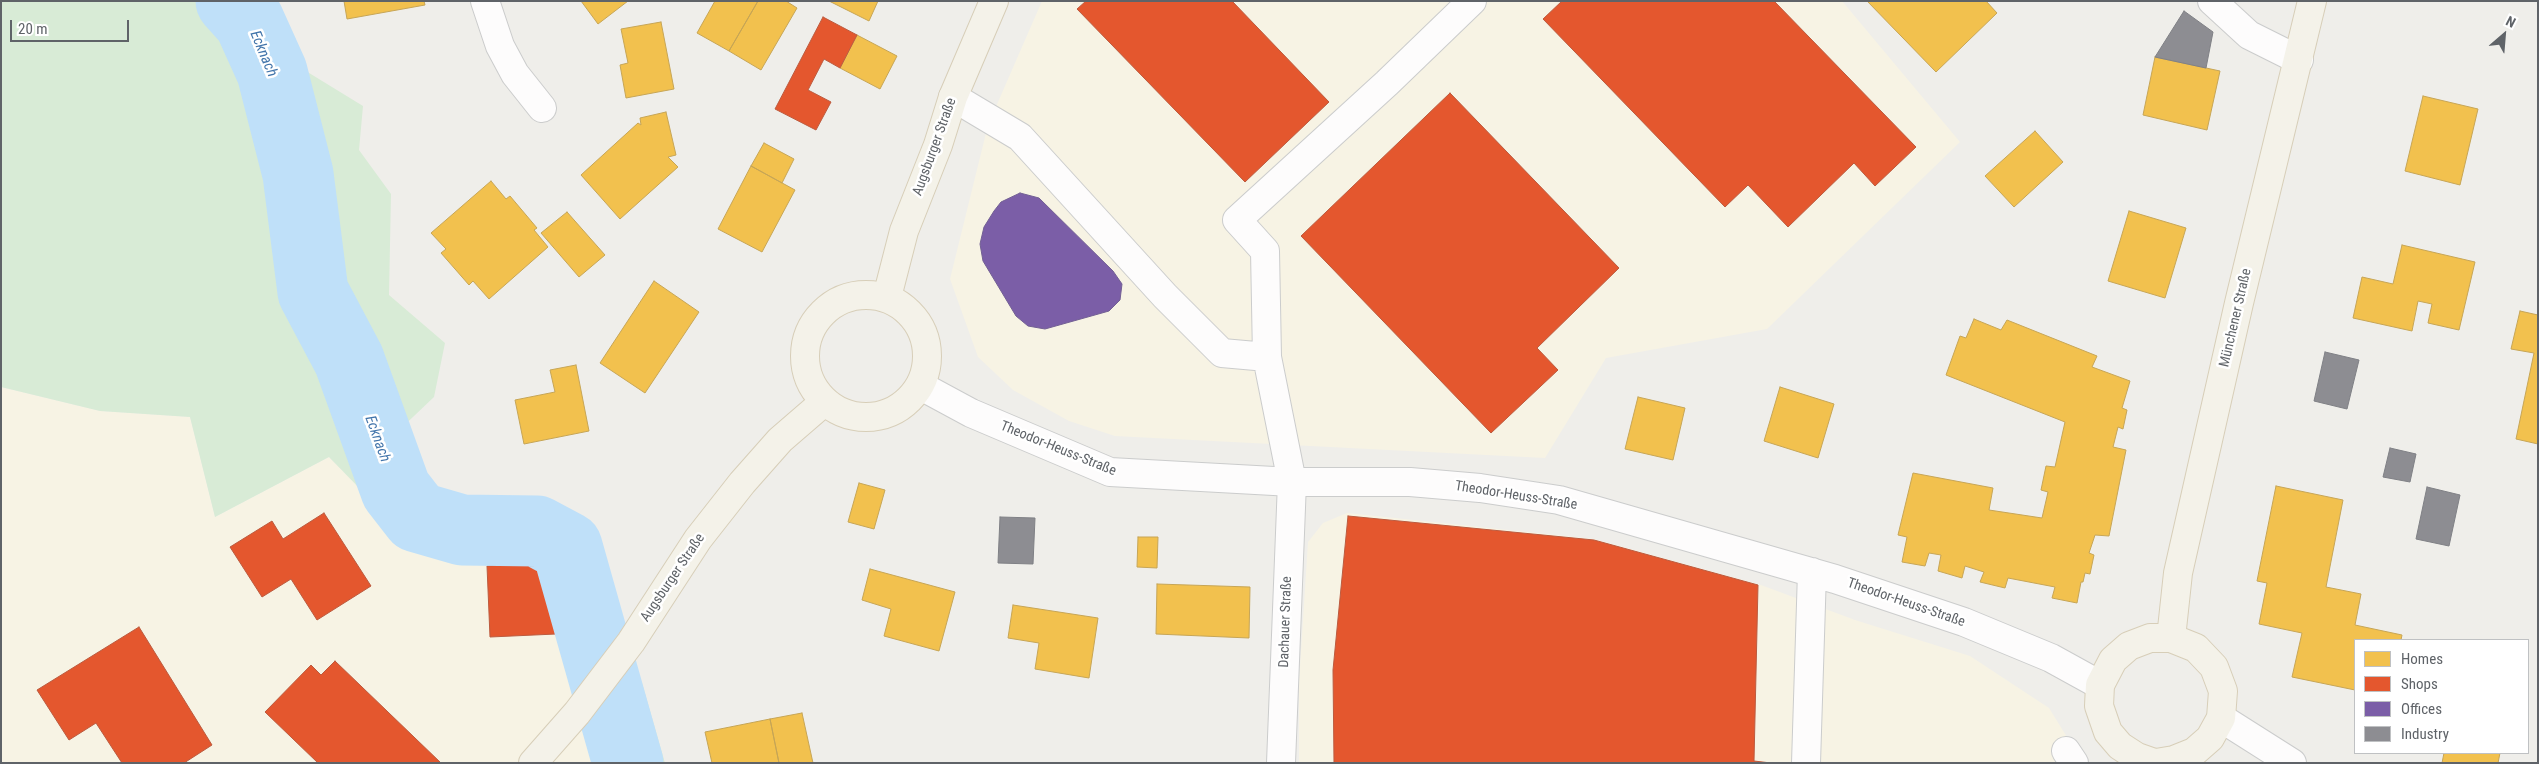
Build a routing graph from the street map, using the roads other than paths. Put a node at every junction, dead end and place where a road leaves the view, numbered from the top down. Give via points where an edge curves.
1 (485, 1) edge
2 (994, 1) edge
3 (1472, 1) edge
4 (2212, 1) edge
5 (2312, 1) edge
6 (2299, 60) junction
7 (953, 97) junction
8 (542, 108) dead end
9 (888, 297) junction
10 (1267, 357) junction
11 (921, 386) junction
12 (824, 402) junction
13 (1292, 482) junction
14 (1812, 572) junction
15 (2172, 638) junction
16 (2100, 685) junction
17 (2221, 718) junction
18 (533, 763) edge
19 (1281, 763) edge
20 (1806, 763) edge
21 (2155, 763) edge
22 (2292, 763) edge

1 - 8 street via 500,46 511,67
2 - 7 main road, Augsburger Straße
3 - 10 street, Dachauer Straße via 1237,220 1265,251
4 - 6 street via 2249,35
5 - 6 main road, Münchener Straße
6 - 15 main road, Münchener Straße via 2239,303 2178,573
7 - 9 main road, Augsburger Straße via 904,231
7 - 10 street via 1020,138 1222,353
9 - 11 main road via 918,321 927,344 927,370
9 - 12 main road via 852,295 830,305 816,320 806,342 805,366 812,386
10 - 13 street, Dachauer Straße
11 - 12 main road via 902,406 883,416 860,417
11 - 13 street, Theodor-Heuss-Straße via 978,417 1110,472
12 - 18 main road, Augsburger Straße via 780,440 736,490 698,539 631,642 577,713
13 - 14 street, Theodor-Heuss-Straße via 1410,482 1559,500
13 - 19 street, Dachauer Straße
14 - 16 street, Theodor-Heuss-Straße via 1964,622 2052,658
14 - 20 street
15 - 16 main road via 2150,638 2129,646 2113,660
15 - 17 main road via 2196,648 2214,667 2223,691
16 - 21 main road via 2099,706 2108,732 2136,757
17 - 21 main road via 2210,738 2194,752
17 - 22 street

